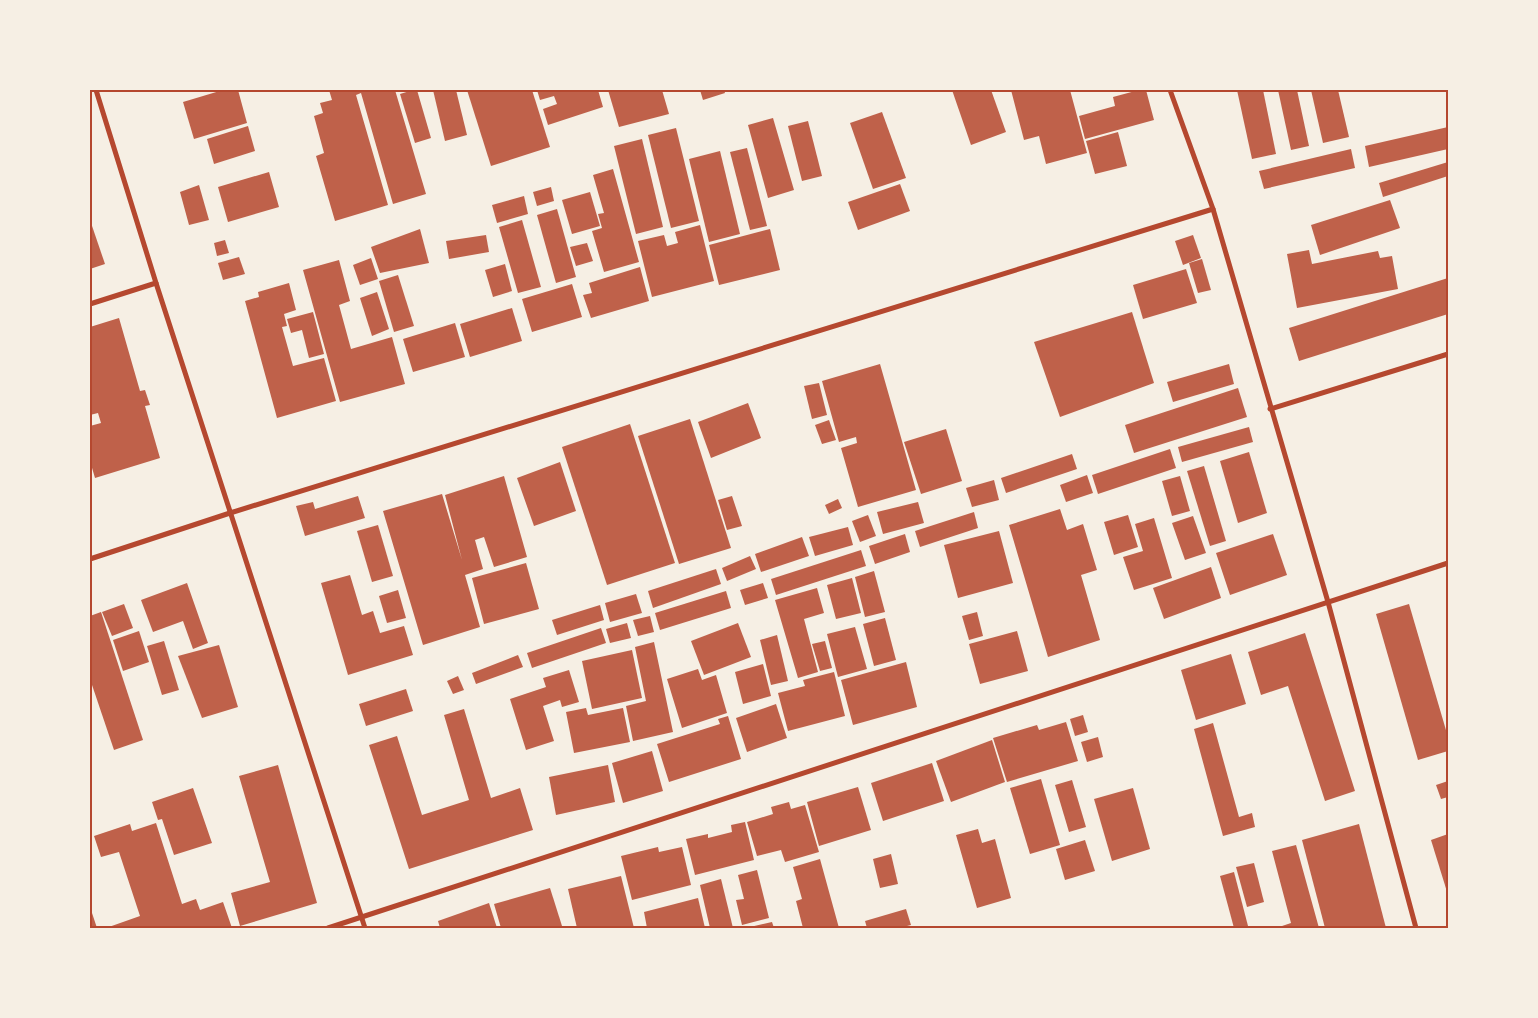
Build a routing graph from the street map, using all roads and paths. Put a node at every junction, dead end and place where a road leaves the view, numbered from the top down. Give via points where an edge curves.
1 (96, 90) edge
2 (1170, 90) edge
3 (1213, 209) junction
4 (156, 283) junction
5 (90, 304) edge
6 (1448, 354) edge
7 (1270, 409) junction
8 (230, 513) junction
9 (90, 559) edge
10 (1448, 563) edge
11 (1328, 602) junction
12 (362, 917) junction
13 (328, 928) edge
14 (365, 928) edge
15 (1416, 928) edge

1 - 4 street
2 - 3 street
3 - 7 street
3 - 8 street
4 - 5 street
4 - 8 street
6 - 7 street
7 - 11 street
8 - 9 street
8 - 12 street
10 - 11 street
11 - 12 street
11 - 15 street
12 - 13 street
12 - 14 street

